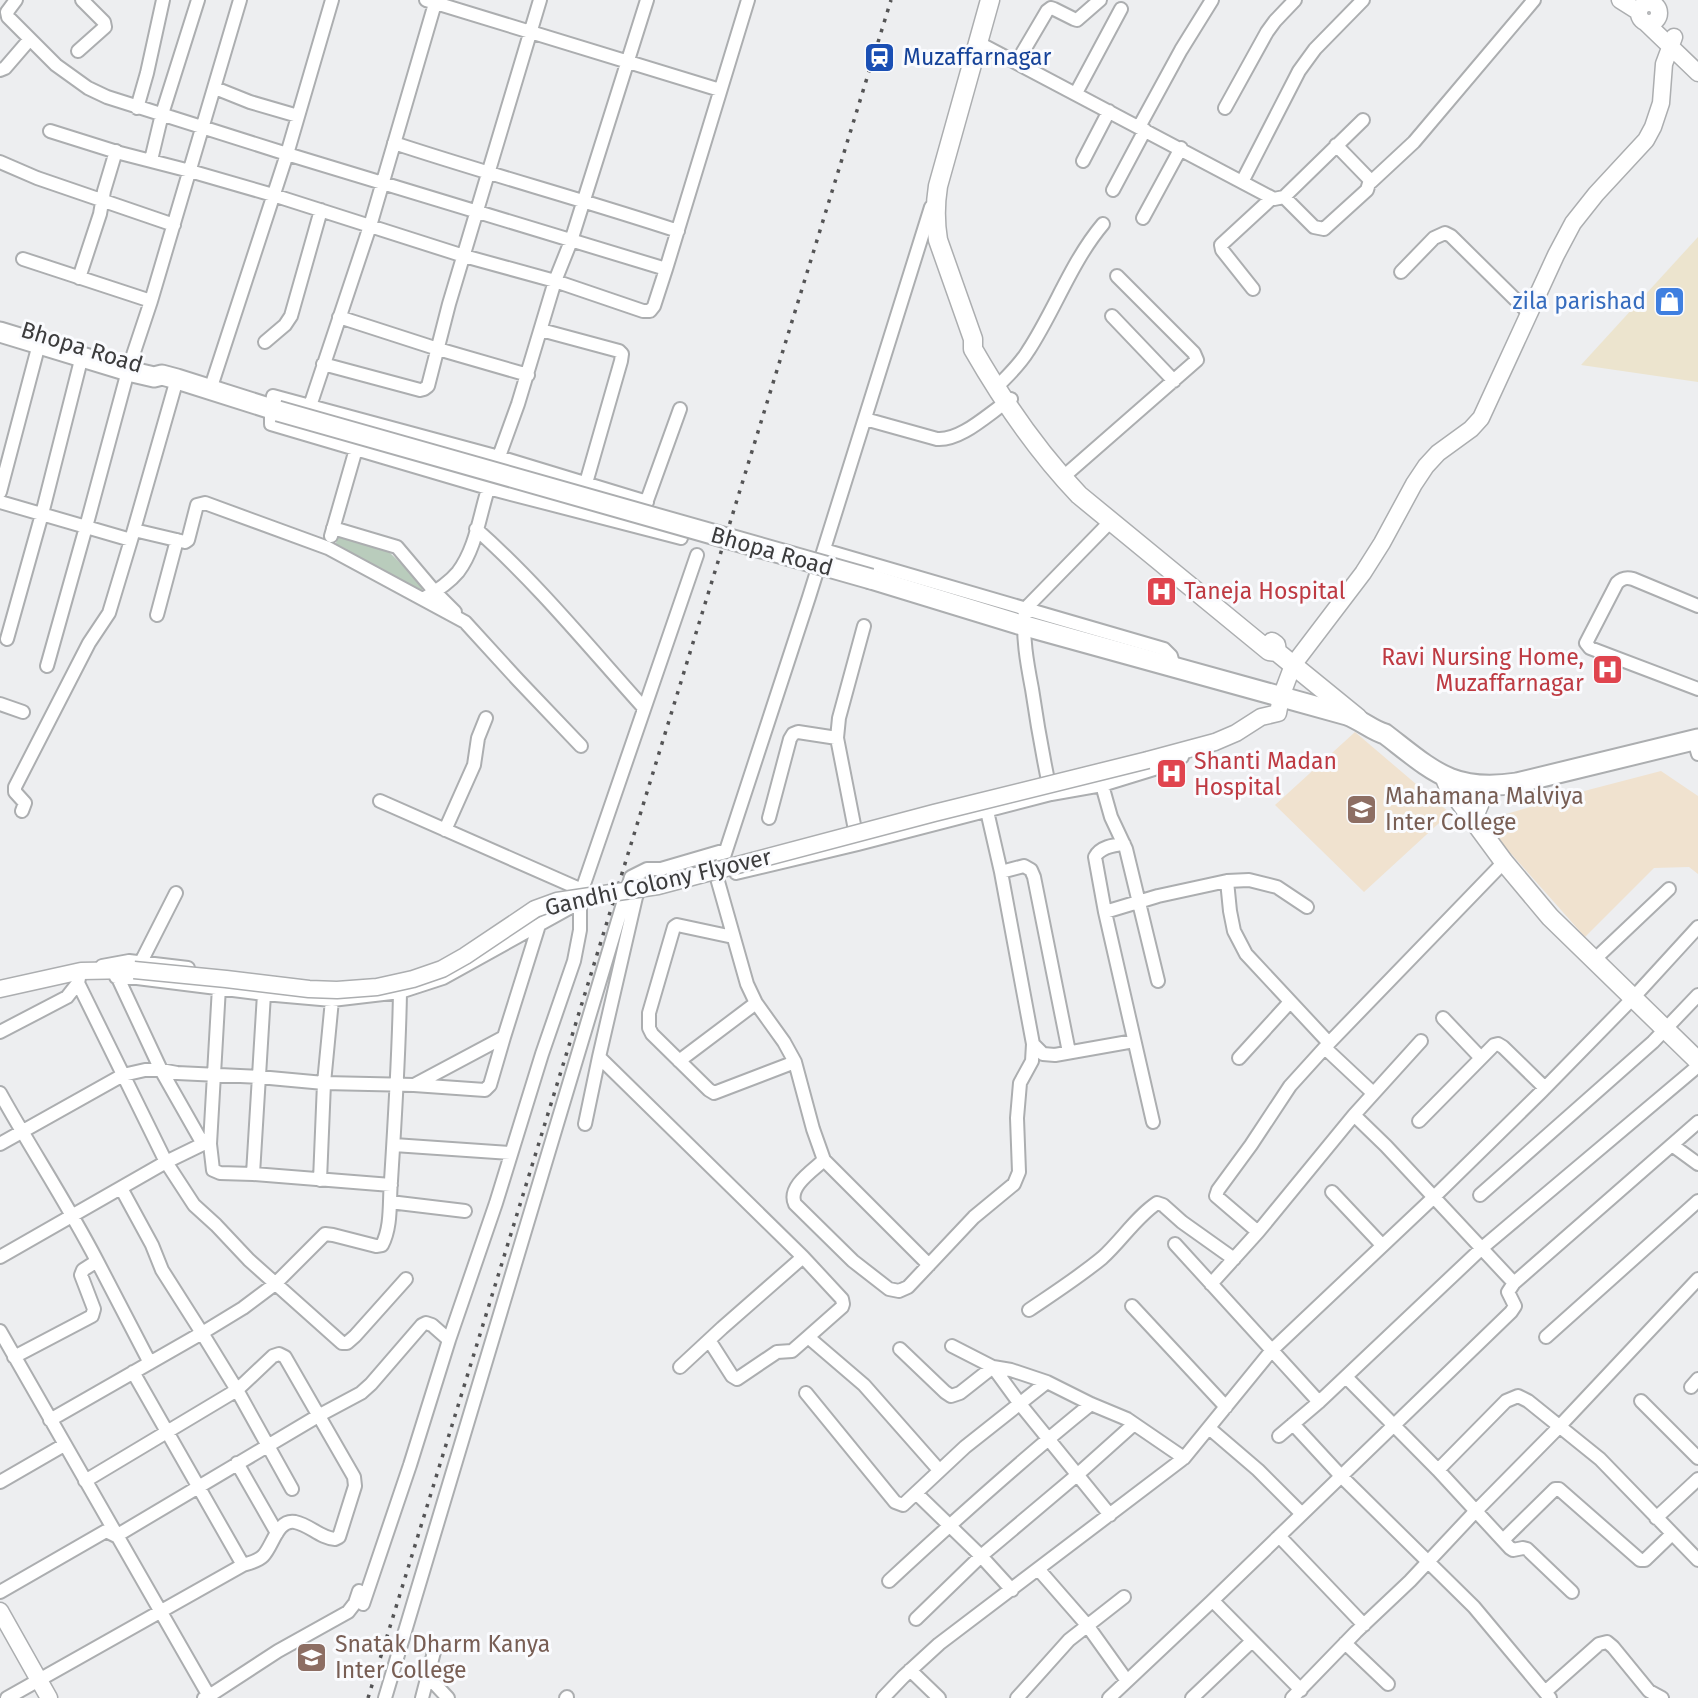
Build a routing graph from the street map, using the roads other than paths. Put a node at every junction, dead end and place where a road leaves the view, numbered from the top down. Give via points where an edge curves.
1 (16, 0) edge
2 (82, 0) edge
3 (163, 0) edge
4 (198, 0) edge
5 (240, 0) edge
6 (332, 0) edge
7 (540, 0) edge
8 (647, 0) edge
9 (748, 0) edge
10 (990, 0) edge
11 (1100, 0) edge
12 (1212, 0) edge
13 (1295, 0) edge
14 (1363, 0) edge
15 (1534, 0) edge
16 (1620, 0) edge
17 (432, 1) edge
18 (1648, 8) edge
19 (1121, 9) dead end
20 (530, 31) junction
21 (30, 39) junction
22 (1672, 41) junction
23 (977, 42) junction
24 (78, 51) dead end
25 (1698, 60) edge
26 (1017, 61) junction
27 (628, 62) junction
28 (0, 70) edge
29 (1698, 73) edge
30 (215, 89) junction
31 (720, 90) junction
32 (1076, 93) junction
33 (137, 108) junction
34 (1225, 108) dead end
35 (1109, 111) junction
36 (162, 114) junction
37 (298, 116) junction
38 (1363, 120) dead end
39 (203, 127) junction
40 (1142, 128) junction
41 (50, 131) dead end
42 (394, 143) junction
43 (1336, 145) junction
44 (1181, 148) junction
45 (116, 151) junction
46 (287, 154) junction
47 (151, 160) junction
48 (1083, 161) dead end
49 (0, 162) edge
50 (190, 171) junction
51 (489, 174) junction
52 (1242, 182) junction
53 (1371, 182) junction
54 (382, 183) junction
55 (937, 187) junction
56 (1113, 190) dead end
57 (274, 195) junction
58 (1278, 197) junction
59 (103, 200) junction
60 (584, 200) junction
61 (321, 210) junction
62 (478, 212) junction
63 (1143, 218) dead end
64 (1103, 224) dead end
65 (174, 225) junction
66 (370, 226) junction
67 (678, 231) junction
68 (571, 241) junction
69 (464, 256) junction
70 (23, 260) dead end
71 (666, 269) junction
72 (1401, 272) dead end
73 (1117, 276) dead end
74 (79, 278) junction
75 (555, 281) junction
76 (1253, 289) dead end
77 (151, 301) junction
78 (1529, 313) junction
79 (1112, 316) dead end
80 (339, 317) junction
81 (0, 322) edge
82 (541, 330) junction
83 (0, 332) edge
84 (265, 342) dead end
85 (39, 344) junction
86 (438, 349) junction
87 (82, 356) junction
88 (323, 364) junction
89 (130, 366) junction
90 (527, 375) junction
91 (170, 377) junction
92 (1174, 381) junction
93 (210, 390) junction
94 (1004, 392) junction
95 (310, 406) junction
96 (680, 409) dead end
97 (274, 410) junction
98 (865, 419) junction
99 (356, 449) junction
100 (499, 457) junction
101 (1066, 475) junction
102 (586, 484) junction
103 (488, 488) junction
104 (0, 492) edge
105 (0, 502) edge
106 (647, 502) junction
107 (42, 514) junction
108 (1110, 522) junction
109 (637, 526) junction
110 (86, 527) junction
111 (333, 528) junction
112 (476, 529) junction
113 (133, 535) junction
114 (681, 538) dead end
115 (177, 540) junction
116 (328, 548) junction
117 (824, 550) junction
118 (697, 555) dead end
119 (435, 592) junction
120 (423, 599) junction
121 (1698, 606) edge
122 (158, 615) dead end
123 (1024, 617) junction
124 (465, 622) junction
125 (864, 626) dead end
126 (7, 639) dead end
127 (1277, 652) junction
128 (1293, 665) junction
129 (47, 666) dead end
130 (1698, 690) edge
131 (0, 704) edge
132 (1279, 705) junction
133 (23, 712) dead end
134 (643, 712) junction
135 (486, 718) dead end
136 (1361, 720) junction
137 (837, 738) junction
138 (1215, 742) junction
139 (581, 746) dead end
140 (1697, 747) edge
141 (1446, 781) junction
142 (1102, 785) junction
143 (1485, 789) junction
144 (1051, 794) junction
145 (380, 802) dead end
146 (22, 811) dead end
147 (987, 811) junction
148 (769, 818) dead end
149 (1473, 818) junction
150 (445, 830) junction
151 (858, 844) junction
152 (1124, 844) junction
153 (726, 850) junction
154 (1504, 862) junction
155 (647, 869) junction
156 (1001, 872) junction
157 (717, 878) junction
158 (1227, 881) junction
159 (1669, 888) dead end
160 (176, 893) dead end
161 (581, 896) junction
162 (636, 897) junction
163 (1138, 901) junction
164 (1307, 907) dead end
165 (1105, 912) junction
166 (539, 925) junction
167 (1698, 927) edge
168 (733, 937) junction
169 (1594, 960) junction
170 (138, 966) junction
171 (80, 977) junction
172 (118, 978) junction
173 (1158, 981) dead end
174 (304, 984) dead end
175 (219, 987) junction
176 (0, 989) edge
177 (400, 992) junction
178 (264, 994) junction
179 (1698, 995) edge
180 (1633, 998) junction
181 (332, 1000) junction
182 (1290, 1002) junction
183 (756, 1003) junction
184 (1443, 1018) dead end
185 (1666, 1030) junction
186 (0, 1032) edge
187 (504, 1037) junction
188 (1134, 1041) junction
189 (1421, 1041) dead end
190 (1033, 1044) junction
191 (1327, 1046) junction
192 (1069, 1052) junction
193 (599, 1057) junction
194 (1238, 1058) dead end
195 (1481, 1058) junction
196 (679, 1061) junction
197 (795, 1062) junction
198 (1698, 1063) edge
199 (161, 1070) junction
200 (213, 1075) junction
201 (123, 1076) junction
202 (259, 1077) junction
203 (324, 1083) junction
204 (414, 1085) junction
205 (398, 1086) junction
206 (1545, 1088) junction
207 (0, 1093) edge
208 (1373, 1093) junction
209 (1354, 1115) junction
210 (1419, 1121) dead end
211 (1153, 1122) dead end
212 (1698, 1122) edge
213 (585, 1124) dead end
214 (22, 1132) junction
215 (0, 1144) edge
216 (207, 1144) junction
217 (1672, 1144) junction
218 (394, 1145) junction
219 (511, 1153) junction
220 (824, 1160) junction
221 (166, 1162) junction
222 (1698, 1164) edge
223 (253, 1174) junction
224 (320, 1180) junction
225 (390, 1185) junction
226 (121, 1188) junction
227 (1332, 1192) dead end
228 (1480, 1195) dead end
229 (1433, 1198) junction
230 (1698, 1201) edge
231 (390, 1202) junction
232 (465, 1211) dead end
233 (72, 1215) junction
234 (1258, 1232) junction
235 (1175, 1244) dead end
236 (1382, 1245) junction
237 (1482, 1248) junction
238 (0, 1257) edge
239 (803, 1257) junction
240 (1234, 1259) junction
241 (97, 1261) junction
242 (929, 1265) junction
243 (406, 1279) dead end
244 (1698, 1279) edge
245 (1514, 1283) junction
246 (275, 1284) junction
247 (1211, 1284) junction
248 (1132, 1306) dead end
249 (1029, 1310) dead end
250 (0, 1332) edge
251 (202, 1333) junction
252 (808, 1337) junction
253 (1546, 1337) dead end
254 (449, 1340) junction
255 (709, 1340) junction
256 (952, 1346) dead end
257 (900, 1349) dead end
258 (1272, 1350) junction
259 (14, 1357) junction
260 (150, 1363) junction
261 (680, 1367) dead end
262 (993, 1367) junction
263 (133, 1372) junction
264 (1346, 1377) junction
265 (1047, 1382) junction
266 (237, 1390) junction
267 (806, 1393) dead end
268 (1641, 1401) dead end
269 (1319, 1402) junction
270 (1020, 1404) junction
271 (1091, 1404) junction
272 (1226, 1407) junction
273 (318, 1416) junction
274 (50, 1420) junction
275 (1134, 1424) junction
276 (1293, 1424) junction
277 (1393, 1424) junction
278 (1560, 1426) junction
279 (1209, 1428) junction
280 (166, 1431) junction
281 (1279, 1436) dead end
282 (1048, 1438) junction
283 (64, 1445) junction
284 (269, 1445) junction
285 (1184, 1458) junction
286 (1698, 1458) edge
287 (237, 1463) junction
288 (939, 1470) junction
289 (1438, 1470) junction
290 (1077, 1475) junction
291 (1341, 1476) junction
292 (1698, 1479) edge
293 (85, 1481) junction
294 (0, 1482) edge
295 (198, 1487) junction
296 (292, 1489) dead end
297 (916, 1493) junction
298 (1476, 1510) junction
299 (1302, 1514) junction
300 (1110, 1515) junction
301 (1656, 1518) junction
302 (949, 1525) junction
303 (277, 1534) junction
304 (1672, 1534) junction
305 (116, 1535) junction
306 (1279, 1536) junction
307 (1503, 1540) junction
308 (981, 1556) junction
309 (1698, 1560) edge
310 (1427, 1563) junction
311 (243, 1565) junction
312 (1039, 1570) junction
313 (365, 1574) dead end
314 (890, 1581) dead end
315 (1012, 1590) junction
316 (0, 1592) edge
317 (1572, 1592) dead end
318 (1124, 1597) dead end
319 (1213, 1601) junction
320 (363, 1604) dead end
321 (0, 1611) edge
322 (160, 1612) junction
323 (916, 1619) dead end
324 (1087, 1625) junction
325 (1364, 1625) junction
326 (1252, 1641) junction
327 (1345, 1643) junction
328 (435, 1648) dead end
329 (910, 1670) junction
330 (427, 1678) junction
331 (38, 1679) junction
332 (1127, 1681) junction
333 (1388, 1684) dead end
334 (1297, 1694) edge
335 (1547, 1695) edge
336 (206, 1697) edge
337 (6, 1698) edge
338 (49, 1698) edge
339 (385, 1698) edge
340 (422, 1698) edge
341 (448, 1698) edge
342 (883, 1698) edge
343 (939, 1698) edge
344 (1017, 1698) edge
345 (1109, 1698) edge
346 (1192, 1698) edge
347 (1662, 1698) edge

1 - 21 street via 6,16
2 - 24 street via 105,27
3 - 33 street
4 - 36 street
5 - 30 street
6 - 37 street
7 - 20 street
8 - 27 street
9 - 31 street
10 - 23 main road
11 - 26 street via 1077,20 1051,8
12 - 40 street
13 - 34 street via 1267,32
14 - 52 street via 1299,71
15 - 53 street via 1414,142
16 - 18 street
17 - 20 street
17 - 42 street
18 - 22 street
19 - 32 street
20 - 27 street
20 - 51 street
21 - 28 street
21 - 33 street via 72,78
22 - 25 street
22 - 29 street
22 - 78 street via 1653,127 1573,223
23 - 26 street
23 - 55 main road
26 - 32 street
27 - 31 street
27 - 60 street
30 - 37 street
30 - 39 street
31 - 67 street
32 - 35 street
33 - 36 street
35 - 40 street
35 - 48 street
36 - 39 street
36 - 47 street
37 - 46 street
38 - 43 street
39 - 46 street
39 - 50 street
40 - 44 street
40 - 56 street
41 - 45 street
42 - 51 street
42 - 54 street
43 - 53 street
43 - 58 street
44 - 52 street
44 - 63 street
45 - 47 street
45 - 59 street
46 - 54 street
46 - 57 street
47 - 50 street
49 - 59 street
50 - 57 street
50 - 65 street
51 - 60 street
51 - 62 street
52 - 58 street
53 - 58 street via 1324,229 1314,227
54 - 62 street
54 - 66 street
55 - 94 main road via 938,240 973,339 982,345
55 - 98 street
57 - 61 street
57 - 93 street
58 - 76 street via 1221,245
59 - 65 street
59 - 74 street
60 - 67 street
60 - 68 street
61 - 66 street
61 - 84 street via 291,316
62 - 68 street
62 - 69 street
64 - 94 street via 1080,255
65 - 77 street
66 - 69 street
66 - 80 street
67 - 71 street
68 - 71 street
68 - 75 street
69 - 75 street
69 - 86 street
70 - 74 street
71 - 75 street via 654,306 647,311
72 - 78 street via 1434,238 1445,233
73 - 92 street via 1197,357
74 - 77 street
75 - 82 street
77 - 89 street
78 - 128 street via 1480,418 1426,466 1363,573
79 - 92 street
80 - 86 street
80 - 88 street
81 - 89 main road, Bhopa Road
82 - 90 street
82 - 102 street via 622,354
83 - 85 main road, Bhopa Road
85 - 87 main road, Bhopa Road
85 - 104 street
86 - 88 street via 428,386 422,390
86 - 90 street
87 - 89 main road, Bhopa Road
87 - 107 street
88 - 95 street
89 - 91 main road, Bhopa Road via 154,377
89 - 110 street
90 - 100 street
91 - 93 main road, Bhopa Road
91 - 113 street
92 - 101 street
93 - 97 main road, Bhopa Road
94 - 98 street via 963,432 948,439
94 - 101 main road
95 - 97 street via 273,396
95 - 100 street
96 - 106 street
97 - 99 street via 271,424
97 - 123 main road, Bhopa Road, bridge via 871,579
98 - 117 street
99 - 103 street
99 - 111 street
100 - 102 street
100 - 103 street
101 - 108 main road via 1079,495
101 - 127 main road via 1276,645
102 - 106 street
103 - 109 street
103 - 112 street
105 - 107 street
106 - 109 street
107 - 110 street
107 - 126 street
108 - 123 street
108 - 127 main road
109 - 114 street
110 - 113 street
110 - 129 street
111 - 116 street
111 - 119 street via 397,547
112 - 119 street via 458,572
112 - 134 street via 540,591
113 - 115 street
113 - 146 street via 109,613 15,788 25,803
115 - 116 street via 188,540 195,509 202,502
115 - 122 street
116 - 120 street
117 - 123 street
117 - 153 street
118 - 134 street
119 - 120 street
119 - 124 street
120 - 124 street
121 - 130 street via 1628,577 1617,583 1586,643
123 - 132 main road, Bhopa Road
123 - 144 street
124 - 139 street
125 - 137 street
127 - 128 main road
128 - 132 street
128 - 136 main road
131 - 133 street
132 - 136 main road, Bhopa Road via 1323,708
132 - 138 street, Gandhi Colony Flyover
134 - 161 street
135 - 150 street via 474,765
136 - 141 main road, Bhopa Road
137 - 148 street via 793,734
137 - 151 street
138 - 142 street via 1154,769
138 - 170 street, Gandhi Colony Flyover, bridge via 658,886 557,901 535,909 442,969 377,987 309,989
140 - 143 main road, Bhopa Road
141 - 143 main road, Bhopa Road
141 - 149 main road
142 - 144 street
142 - 152 street
143 - 149 main road
144 - 147 street
145 - 150 street
147 - 151 street
147 - 156 street
149 - 154 main road
150 - 161 street
151 - 157 street
152 - 163 street
152 - 165 street via 1095,855
153 - 155 street via 662,869
153 - 157 street
154 - 169 main road
154 - 191 street
155 - 162 street
155 - 339 street via 631,877
156 - 190 street
156 - 192 street via 1024,866 1034,877
157 - 162 street
157 - 168 street
158 - 163 street
158 - 164 street via 1270,885
158 - 182 street via 1240,944
159 - 169 street
160 - 170 street
161 - 166 street
161 - 219 street via 573,961
162 - 193 street
163 - 165 street
163 - 173 street
165 - 188 street
166 - 177 street via 443,978
166 - 187 street
167 - 180 street
168 - 183 street
168 - 196 street via 677,925 673,930 648,1020 652,1034
169 - 180 main road
170 - 171 street
170 - 174 street
171 - 172 street
171 - 176 street
171 - 186 street via 63,999
171 - 201 street
172 - 175 street
172 - 199 street
175 - 178 street
175 - 200 street
177 - 181 street
177 - 205 street
178 - 181 street
178 - 202 street
179 - 185 street
180 - 185 main road
180 - 206 street
181 - 203 street
182 - 191 street
182 - 194 street
183 - 196 street
183 - 197 street
184 - 195 street
185 - 198 main road
185 - 228 street
187 - 204 street
187 - 204 street via 485,1090
188 - 192 street
188 - 211 street
189 - 208 street
190 - 192 street via 1043,1054
190 - 242 street via 1032,1061 1020,1083 1017,1179
191 - 208 street
191 - 234 street via 1290,1086 1216,1193
193 - 213 street
193 - 239 street
195 - 206 street via 1498,1044
195 - 210 street
196 - 197 street via 714,1093
197 - 220 street
198 - 237 street
199 - 200 street
199 - 201 street
199 - 216 street
200 - 202 street
200 - 216 street
201 - 214 street
201 - 221 street
202 - 203 street
202 - 223 street
203 - 205 street
203 - 224 street
204 - 205 street
205 - 218 street
206 - 229 street
207 - 214 street
208 - 209 street
209 - 229 street
209 - 234 street
212 - 217 street
214 - 215 street
214 - 233 street
216 - 221 street
216 - 223 street via 213,1170
217 - 222 street
217 - 245 street
218 - 219 street
218 - 225 street
219 - 254 street
220 - 242 street
220 - 242 street via 798,1185 792,1199 795,1204 889,1289 908,1287
221 - 226 street
221 - 246 street via 194,1205
223 - 224 street
224 - 225 street
225 - 231 street
226 - 233 street
226 - 251 street via 162,1270
227 - 236 street
229 - 236 street
229 - 237 street
230 - 253 street
231 - 232 street
231 - 246 street via 382,1244 325,1234
233 - 238 street
233 - 241 street
234 - 240 street
235 - 247 street
236 - 258 street
237 - 245 street
237 - 264 street
239 - 252 street via 843,1303
239 - 255 street
240 - 247 street
240 - 249 street via 1157,1203 1082,1275
241 - 259 street via 80,1275 92,1316
241 - 260 street
243 - 246 street via 346,1344
244 - 278 street
245 - 277 street via 1508,1292 1514,1309
246 - 251 street
247 - 258 street
248 - 272 street
250 - 259 street
251 - 260 street
251 - 266 street
252 - 255 street via 792,1351 777,1352 737,1379
252 - 288 street via 864,1385
254 - 273 street via 432,1325 422,1325 366,1390
254 - 320 street
255 - 261 street
256 - 262 street
257 - 262 street via 951,1396
258 - 269 street
258 - 272 street
259 - 274 street
260 - 263 street
262 - 265 street
262 - 270 street
263 - 274 street
263 - 280 street
264 - 269 street
264 - 277 street
265 - 270 street
265 - 271 street
266 - 273 street via 273,1356 281,1354
266 - 280 street
266 - 284 street
267 - 297 street via 894,1502 903,1506
268 - 286 street
269 - 276 street
270 - 282 street
270 - 288 street
271 - 275 street
271 - 282 street
272 - 279 street
273 - 284 street
273 - 303 street via 354,1477 342,1532 332,1539 293,1521
274 - 283 street
275 - 285 street
275 - 290 street
276 - 281 street
276 - 291 street
277 - 289 street
277 - 291 street
278 - 289 street via 1528,1401 1512,1397
278 - 298 street
278 - 301 street via 1600,1459
279 - 285 street
279 - 299 street
280 - 293 street
280 - 295 street
282 - 290 street
282 - 302 street
283 - 293 street
283 - 294 street
284 - 287 street
284 - 296 street
285 - 300 street
287 - 295 street
287 - 303 street
288 - 297 street
289 - 298 street
290 - 300 street
290 - 308 street
291 - 299 street
291 - 310 street
292 - 301 street
293 - 305 street
295 - 305 street
295 - 311 street
297 - 302 street
298 - 307 street
298 - 310 street
299 - 306 street
300 - 312 street
301 - 304 street
302 - 308 street
302 - 314 street
303 - 311 street via 264,1555
304 - 307 street via 1640,1560 1555,1489
304 - 309 street
305 - 316 street via 106,1531
305 - 322 street
306 - 319 street
306 - 325 street
307 - 317 street via 1513,1550 1527,1549
308 - 315 street
308 - 323 street
310 - 325 street
310 - 335 street via 1474,1607
311 - 322 street
312 - 315 street
312 - 324 street
313 - 336 street via 348,1612
315 - 329 street
318 - 324 street
319 - 326 street
319 - 332 street
321 - 331 street
322 - 331 street
322 - 336 street
324 - 332 street
324 - 344 street
325 - 327 street
326 - 334 street
326 - 346 street
327 - 333 street
327 - 334 street
328 - 330 street
329 - 342 street
329 - 343 street
330 - 340 street
330 - 341 street
331 - 337 street
331 - 338 street
332 - 345 street
335 - 347 street via 1607,1642 1649,1691

